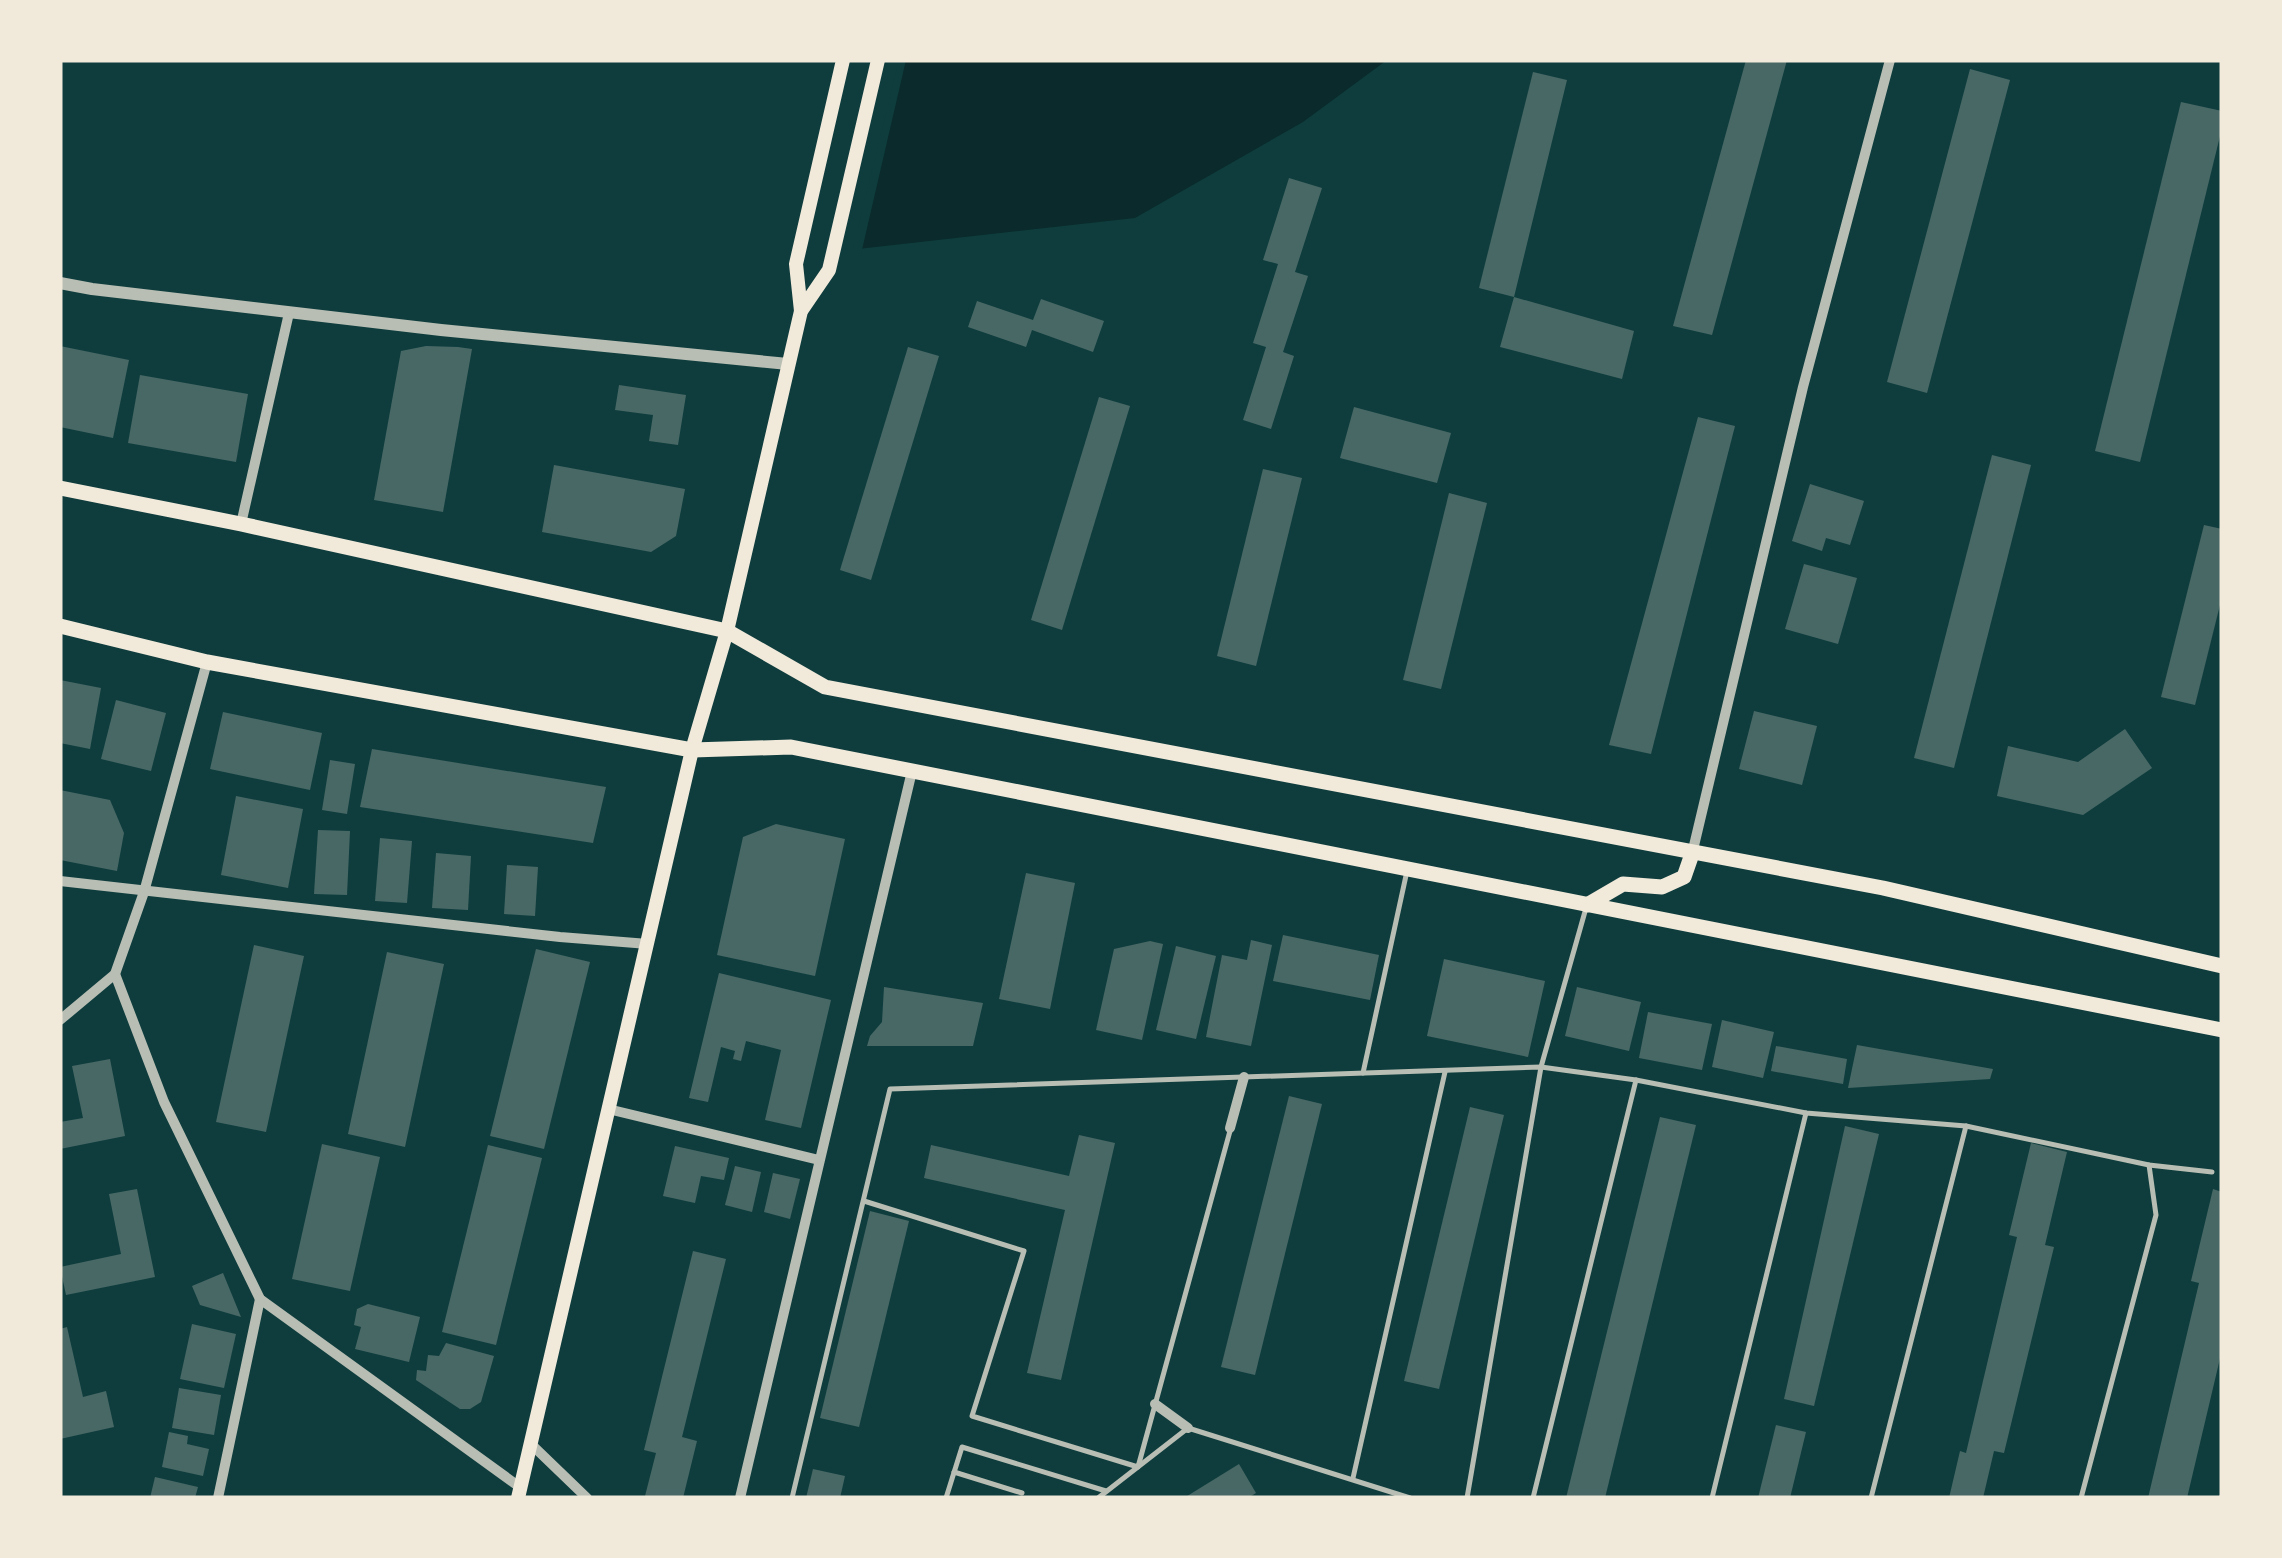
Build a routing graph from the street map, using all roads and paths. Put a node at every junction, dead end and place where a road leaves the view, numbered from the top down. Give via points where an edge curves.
1 (843, 60) edge
2 (878, 60) edge
3 (1890, 60) edge
4 (60, 283) edge
5 (801, 312) junction
6 (288, 313) junction
7 (788, 364) junction
8 (60, 488) edge
9 (242, 524) junction
10 (60, 626) edge
11 (727, 632) junction
12 (206, 662) junction
13 (692, 750) junction
14 (912, 772) junction
15 (1692, 854) junction
16 (1408, 869) junction
17 (60, 881) edge
18 (144, 892) junction
19 (1587, 905) junction
20 (648, 944) junction
21 (2222, 966) edge
22 (114, 974) junction
23 (60, 1020) edge
24 (2222, 1030) edge
25 (1541, 1068) junction
26 (1445, 1070) junction
27 (1364, 1073) junction
28 (1244, 1077) junction
29 (1636, 1080) junction
30 (608, 1109) junction
31 (1806, 1113) junction
32 (1966, 1126) junction
33 (1230, 1128) joint
34 (819, 1160) junction
35 (2149, 1164) junction
36 (2212, 1172) dead end
37 (864, 1200) junction
38 (260, 1298) junction
39 (1155, 1404) junction
40 (1188, 1428) junction
41 (532, 1445) junction
42 (1138, 1467) junction
43 (954, 1472) junction
44 (1354, 1478) junction
45 (1106, 1491) junction
46 (519, 1493) edge
47 (1022, 1493) dead end
48 (1396, 1494) junction
49 (218, 1498) edge
50 (587, 1498) edge
51 (740, 1498) edge
52 (792, 1498) edge
53 (946, 1498) edge
54 (1098, 1498) edge
55 (1388, 1498) edge
56 (1410, 1498) edge
57 (1467, 1498) edge
58 (1533, 1498) edge
59 (1712, 1498) edge
60 (1870, 1498) edge
61 (2081, 1498) edge

1 - 5 main road via 796,264
2 - 5 main road via 828,270
3 - 15 street
4 - 6 street
5 - 7 main road
6 - 7 street
6 - 9 street
7 - 11 main road
8 - 9 main road
9 - 11 main road
10 - 12 main road
11 - 13 main road
11 - 15 main road via 825,686
12 - 13 main road
12 - 18 street
13 - 14 main road via 791,747
13 - 20 main road
14 - 16 main road
14 - 34 street
15 - 19 main road via 1684,877 1662,887 1622,884
15 - 21 main road via 1883,888
16 - 19 main road
16 - 27 lane
17 - 18 street
18 - 20 street
18 - 22 street
19 - 24 main road
19 - 25 lane
20 - 30 main road
22 - 23 street
22 - 38 street via 164,1102
25 - 26 lane
25 - 29 lane
25 - 57 lane
26 - 27 lane
26 - 44 lane
27 - 28 lane
28 - 33 street
28 - 37 lane via 890,1089
29 - 31 lane
29 - 58 lane
30 - 34 street
30 - 41 main road
31 - 32 lane
31 - 59 lane
32 - 35 lane
32 - 60 lane
33 - 39 lane
34 - 51 street
35 - 36 lane
35 - 61 lane via 2156,1215
37 - 42 lane via 1024,1251 972,1416
37 - 52 lane
38 - 46 street
38 - 49 street
39 - 40 street
39 - 42 lane
40 - 42 lane
40 - 44 lane
41 - 46 main road
41 - 50 street
42 - 45 lane
43 - 45 lane via 962,1447
43 - 47 lane
43 - 53 lane
44 - 48 lane
45 - 54 lane
48 - 55 lane
48 - 56 lane

